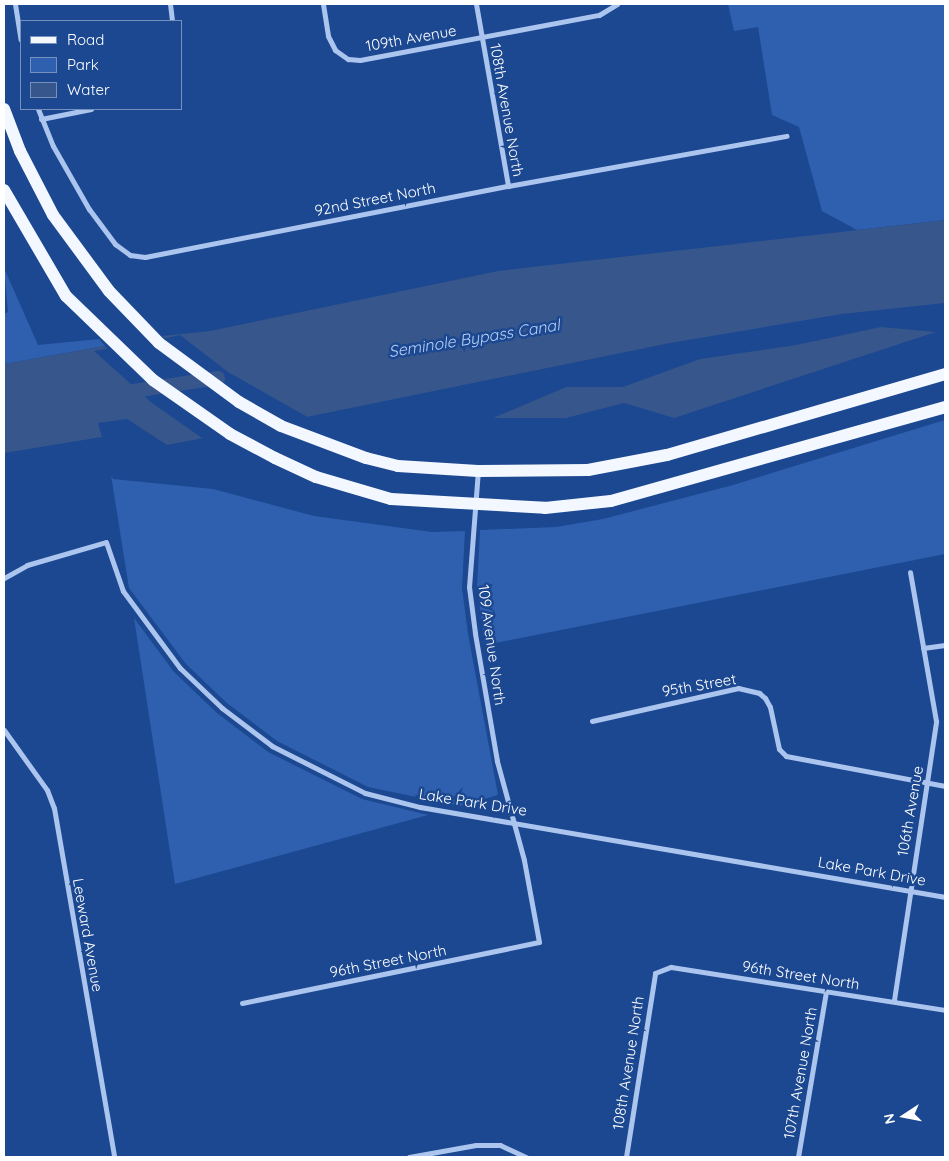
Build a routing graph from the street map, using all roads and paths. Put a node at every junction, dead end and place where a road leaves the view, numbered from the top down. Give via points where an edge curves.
1 (15, 4) edge
2 (170, 4) edge
3 (323, 4) edge
4 (476, 4) edge
5 (617, 4) edge
6 (172, 20) edge
7 (20, 34) edge
8 (482, 38) junction
9 (4, 109) edge
10 (38, 110) edge
11 (86, 110) edge
12 (41, 119) junction
13 (787, 136) dead end
14 (508, 186) junction
15 (4, 190) edge
16 (945, 374) edge
17 (945, 407) edge
18 (478, 471) junction
19 (475, 506) junction
20 (910, 572) dead end
21 (4, 578) edge
22 (945, 645) edge
23 (923, 648) junction
24 (592, 721) dead end
25 (4, 730) edge
26 (928, 783) junction
27 (945, 786) edge
28 (511, 820) junction
29 (909, 891) junction
30 (945, 897) edge
31 (539, 942) joint
32 (655, 973) joint
33 (826, 992) junction
34 (894, 1000) junction
35 (242, 1002) dead end
36 (945, 1010) edge
37 (114, 1157) edge
38 (409, 1157) edge
39 (526, 1157) edge
40 (626, 1157) edge
41 (798, 1157) edge

1 - 7 street
2 - 6 street
3 - 8 street, 109th Avenue via 328,36 335,50 348,59 360,60
4 - 8 street, 108th Avenue North
5 - 8 street, 109th Avenue via 599,15
8 - 14 street, 108th Avenue North
9 - 18 main road via 20,151 53,215 109,291 159,343 239,402 281,426 331,446 398,466
10 - 12 street, 92nd Street North
11 - 12 street
12 - 14 street, 92nd Street North via 66,170 94,216 115,244 130,255 145,257
13 - 14 street, 92nd Street North
15 - 19 main road via 66,296 120,351 196,411 275,458 316,477 383,497
16 - 18 main road via 667,455 588,470
17 - 19 main road via 611,502 545,508
18 - 19 street, 109 Avenue North
19 - 28 street, 109 Avenue North via 470,587 497,761
20 - 23 street, 106th Avenue
21 - 28 street, Lake Park Drive via 27,565 106,542 123,591 180,668 222,708 272,746 365,794 420,807
22 - 23 street
23 - 26 street, 106th Avenue via 936,721
24 - 26 street, 95th Street via 738,688 759,693 765,698 779,749 786,756
25 - 37 street, Leeward Avenue via 46,790 54,808
26 - 27 street, 95th Street
26 - 29 street, 106th Avenue
28 - 29 street, Lake Park Drive
28 - 31 street, 109 Avenue North via 524,860
29 - 30 street, Lake Park Drive
29 - 34 street, 106th Avenue
31 - 35 street, 96th Street North
32 - 33 street, 96th Street North via 671,967
32 - 40 street, 108th Avenue North
33 - 34 street, 96th Street North
33 - 41 street, 107th Avenue North
34 - 36 street, 96th Street North
38 - 39 street via 476,1145 500,1145

